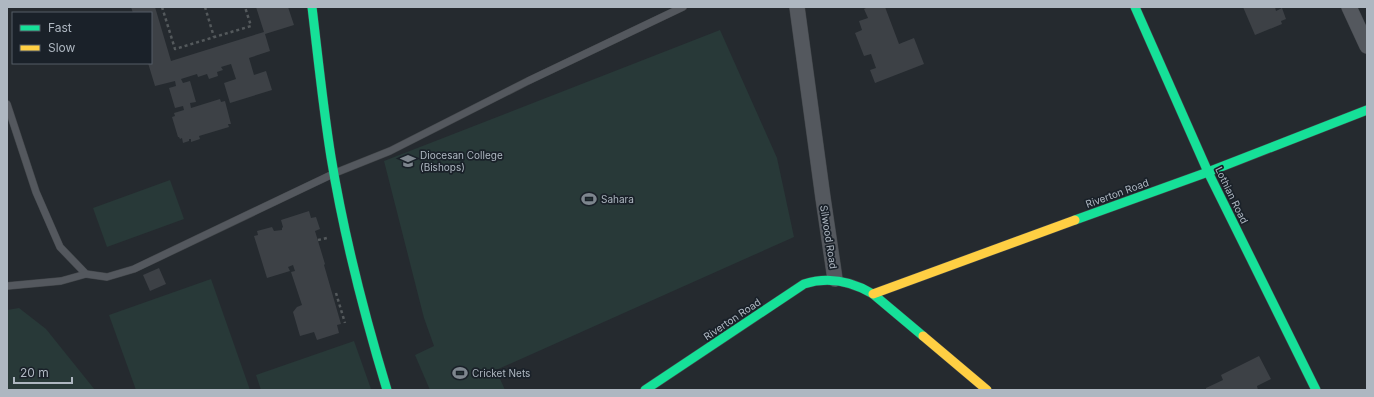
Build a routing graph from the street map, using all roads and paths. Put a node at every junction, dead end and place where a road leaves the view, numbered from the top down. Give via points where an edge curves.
1 (162, 7) edge
2 (205, 7) edge
3 (245, 7) edge
4 (312, 7) edge
5 (682, 7) edge
6 (797, 7) edge
7 (1135, 7) edge
8 (1349, 7) edge
9 (214, 37) junction
10 (1367, 46) edge
11 (7, 104) edge
12 (1367, 110) edge
13 (1208, 172) junction
14 (335, 173) junction
15 (86, 274) junction
16 (835, 279) junction
17 (7, 286) edge
18 (340, 291) dead end
19 (874, 294) junction
20 (346, 328) dead end
21 (387, 390) edge
22 (644, 390) edge
23 (987, 390) edge
24 (1316, 390) edge

1 - 9 path via 175,49
2 - 9 path
3 - 9 path via 251,26
4 - 14 street via 326,125
5 - 14 lane via 390,151
6 - 16 street, Silwood Road
7 - 13 street, Lothian Road
8 - 10 street
11 - 15 lane via 36,192 60,247
12 - 13 street, Riverton Road
13 - 19 street, Riverton Road
13 - 24 street, Lothian Road
14 - 15 lane via 134,269 107,277
14 - 21 street via 342,218 362,302
15 - 17 lane via 61,281
16 - 19 street, Silwood Road via 860,286
16 - 22 street, Riverton Road via 804,284
18 - 20 path via 334,293
19 - 23 street, Silwood Road

